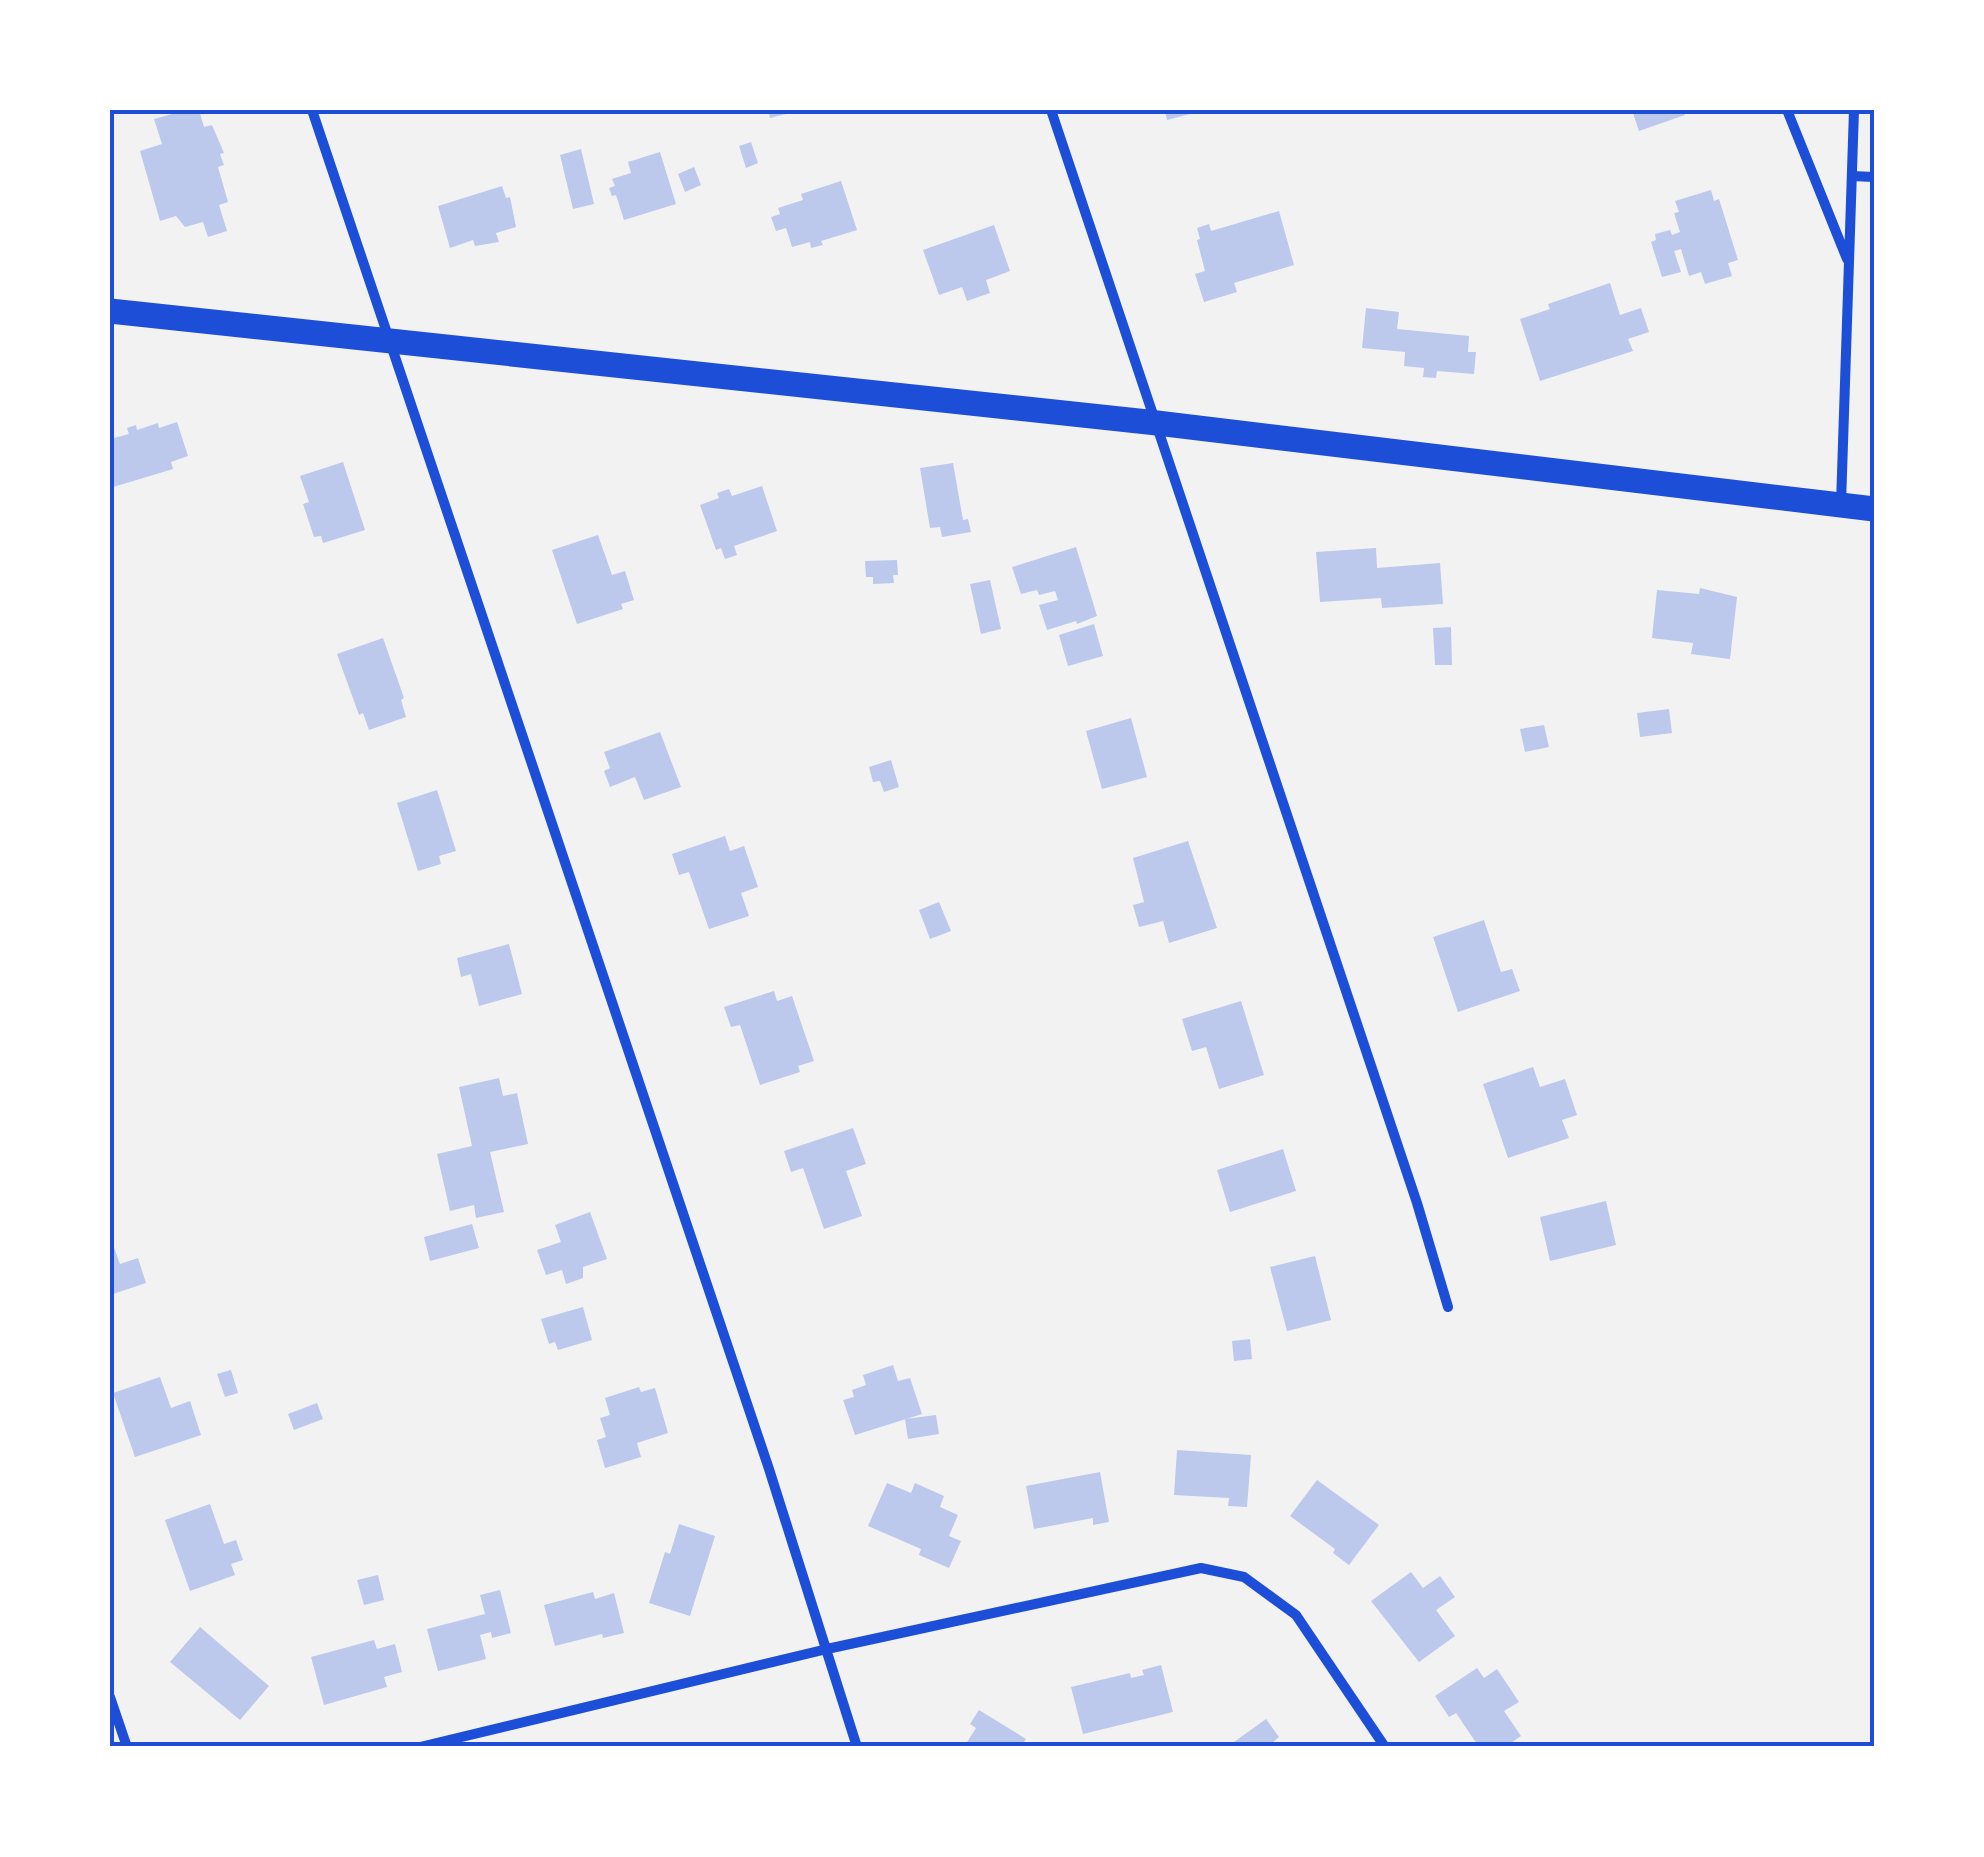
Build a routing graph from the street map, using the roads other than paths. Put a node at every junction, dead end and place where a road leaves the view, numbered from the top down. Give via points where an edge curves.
1 (312, 110) edge
2 (1050, 110) edge
3 (1787, 110) edge
4 (1854, 110) edge
5 (1852, 176) junction
6 (1874, 177) edge
7 (1850, 265) junction
8 (110, 311) edge
9 (392, 342) junction
10 (1157, 424) junction
11 (1841, 504) junction
12 (1874, 509) edge
13 (1448, 1307) dead end
14 (827, 1649) junction
15 (110, 1696) edge
16 (127, 1747) edge
17 (420, 1747) edge
18 (857, 1747) edge
19 (1385, 1747) edge

1 - 9 street
2 - 10 street
3 - 7 street
4 - 5 street
5 - 6 street
5 - 7 street
7 - 11 street
8 - 9 main road
9 - 10 main road
9 - 14 street
10 - 11 main road
10 - 13 street
11 - 12 main road
14 - 17 street
14 - 18 street
14 - 19 street via 1200,1568 1244,1577 1296,1615
15 - 16 street

